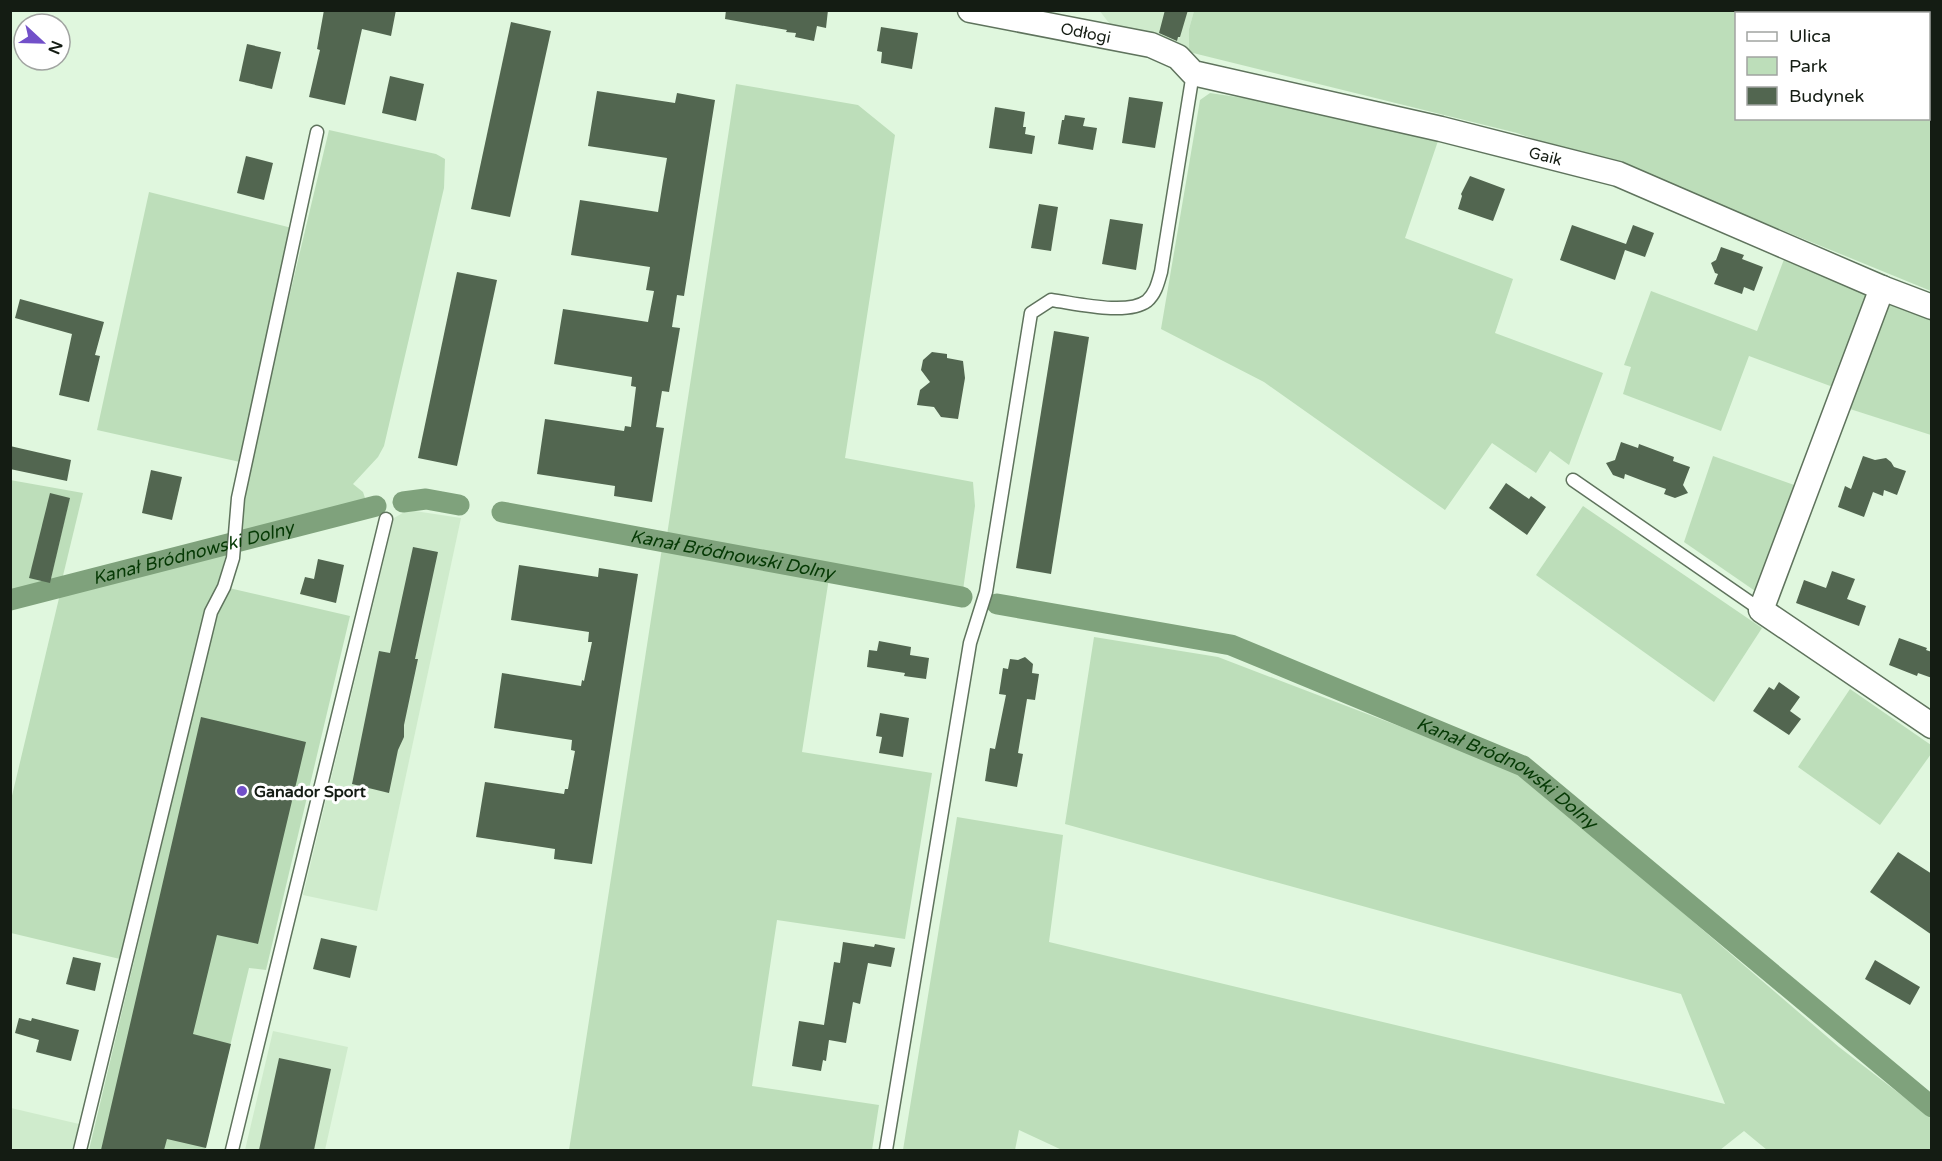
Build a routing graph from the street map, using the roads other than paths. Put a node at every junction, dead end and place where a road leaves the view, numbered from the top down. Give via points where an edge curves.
1 (970, 10) edge
2 (1193, 73) junction
3 (317, 132) dead end
4 (1882, 288) junction
5 (1932, 307) edge
6 (1573, 480) dead end
7 (386, 519) dead end
8 (1761, 610) junction
9 (1932, 726) edge
10 (80, 1150) edge
11 (232, 1150) edge
12 (886, 1150) edge

1 - 2 street, Odłogi via 1151,45 1178,57
2 - 4 street, Gaik via 1618,174
2 - 12 lane via 1156,289 1146,302 1120,309 1051,300 1031,313 986,592 970,643
3 - 10 lane via 238,498 232,558 224,587 211,612
4 - 5 street, Gaik
4 - 8 street
6 - 8 lane
7 - 11 lane
8 - 9 street

